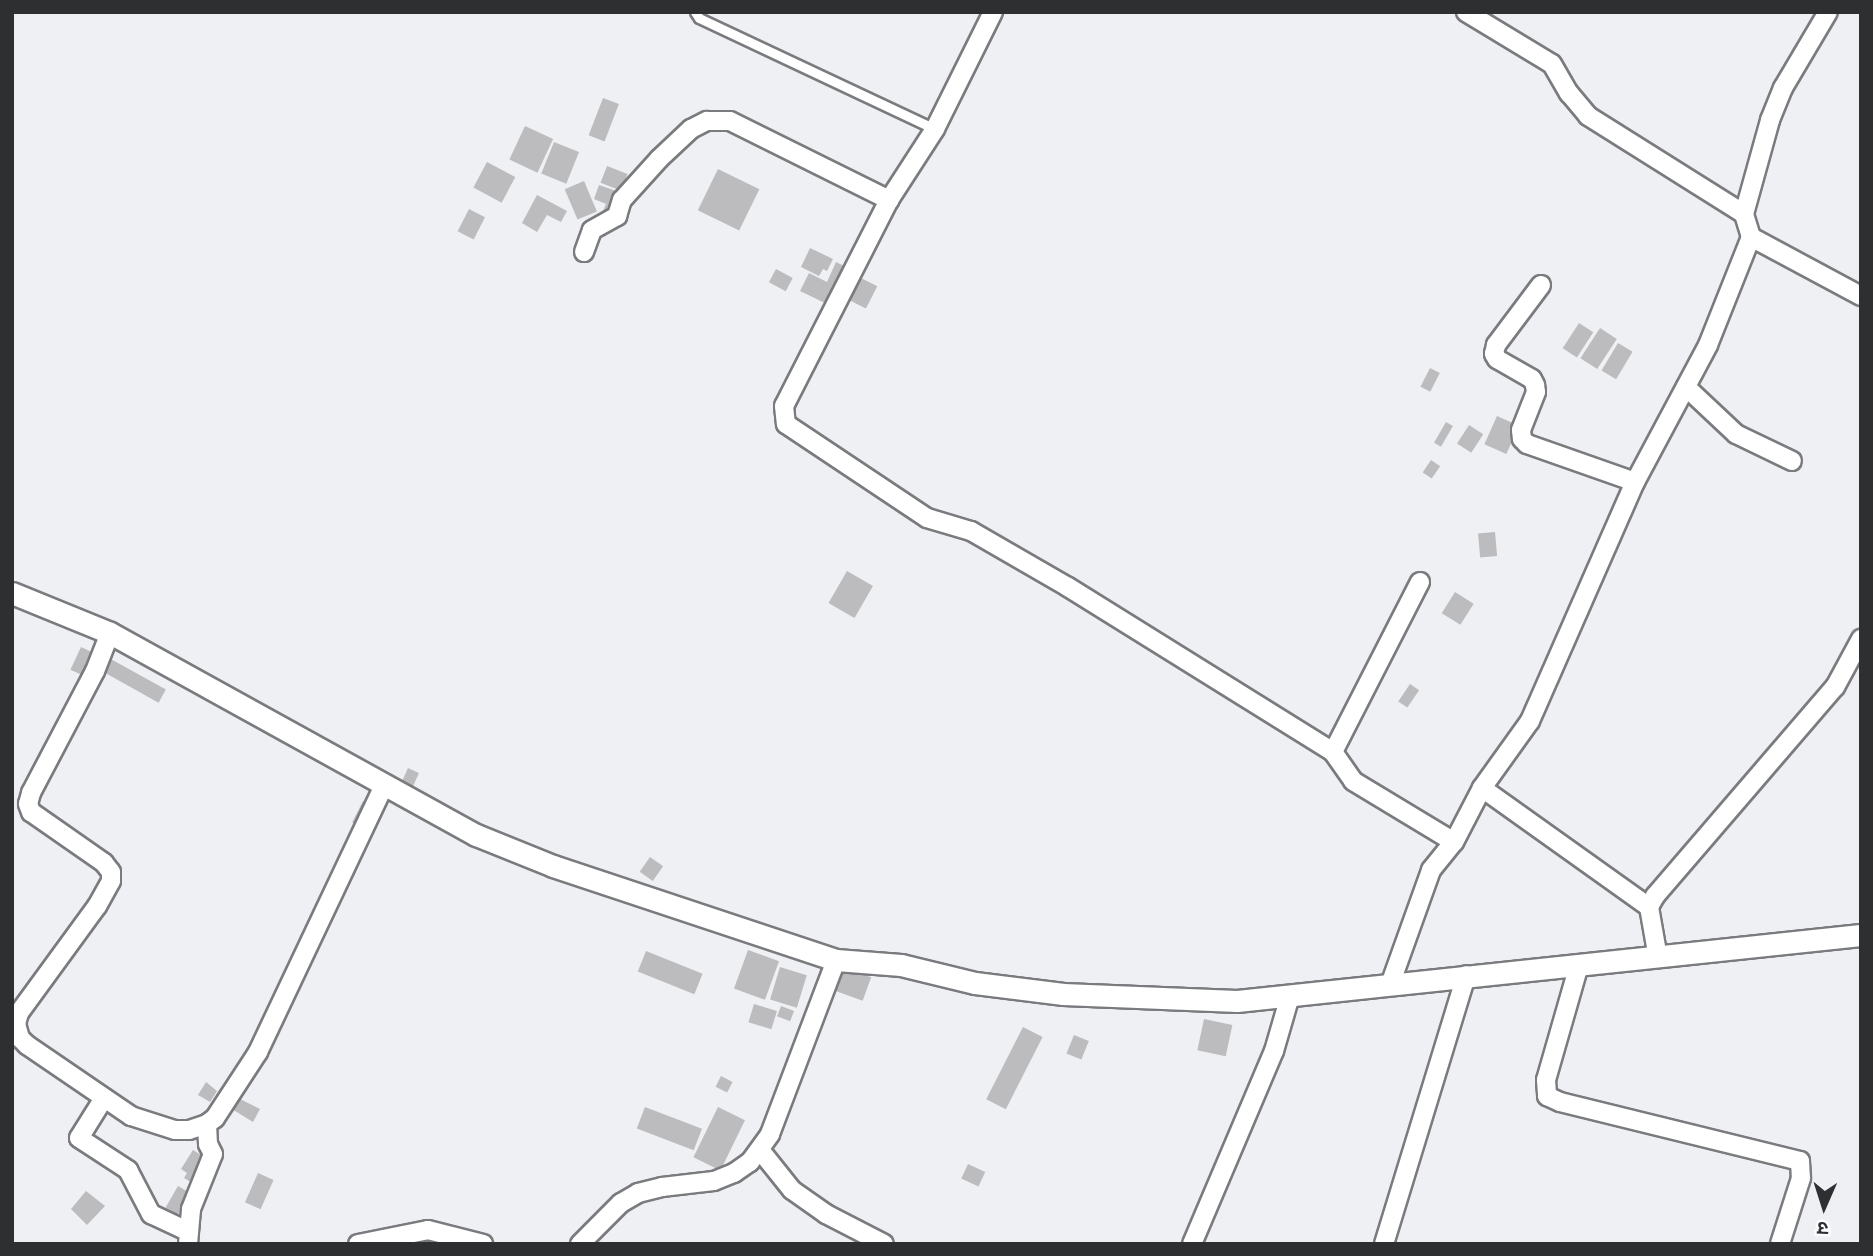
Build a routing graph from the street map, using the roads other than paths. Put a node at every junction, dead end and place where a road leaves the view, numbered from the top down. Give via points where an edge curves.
1 (695, 12) edge
2 (993, 12) edge
3 (1466, 12) edge
4 (1828, 12) edge
5 (935, 129) junction
6 (889, 200) junction
7 (1744, 214) junction
8 (1751, 237) junction
9 (584, 252) dead end
10 (1541, 285) dead end
11 (1861, 296) edge
12 (1686, 387) junction
13 (1792, 461) dead end
14 (1635, 482) junction
15 (1420, 582) dead end
16 (12, 593) edge
17 (110, 633) junction
18 (1861, 639) edge
19 (1333, 752) junction
20 (384, 786) junction
21 (1482, 788) junction
22 (1454, 842) junction
23 (1649, 906) junction
24 (1861, 935) edge
25 (1658, 958) junction
26 (836, 960) junction
27 (1579, 965) junction
28 (1466, 975) junction
29 (1391, 982) junction
30 (1290, 996) junction
31 (104, 1098) junction
32 (207, 1124) junction
33 (760, 1150) junction
34 (189, 1238) edge
35 (453, 1239) edge
36 (358, 1244) edge
37 (483, 1244) edge
38 (580, 1244) edge
39 (884, 1244) edge
40 (1192, 1244) edge
41 (1384, 1244) edge
42 (1780, 1244) edge

1 - 5 lane via 699,18
2 - 5 street
3 - 7 street via 1552,64 1588,116
4 - 7 street via 1779,99
5 - 6 street
6 - 9 street via 730,121 707,121 691,129 659,159 622,200 617,216 592,230
6 - 19 street via 784,406 786,424 927,519 971,531
7 - 8 street
8 - 11 street
8 - 12 street
10 - 14 street via 1494,354 1535,385 1522,439
12 - 13 street via 1736,434
12 - 14 street
14 - 21 street via 1530,721
15 - 19 street
16 - 17 street
17 - 20 street
17 - 31 street via 28,804 31,812 104,863 111,881 19,1013 16,1024 27,1045
18 - 23 street via 1835,687
19 - 22 street via 1353,781
20 - 26 street via 476,835 553,866
20 - 32 street via 258,1052
21 - 22 street
21 - 23 street
22 - 29 street via 1431,870
23 - 25 street
24 - 25 street
25 - 27 street
26 - 30 street via 901,965 975,983 1063,994 1237,1001
26 - 33 street
27 - 28 street
27 - 42 street via 1546,1080 1548,1096 1800,1161 1801,1178
28 - 29 street
28 - 41 street
29 - 30 street
30 - 40 street via 1274,1051
31 - 32 street via 131,1116 163,1127 189,1130
31 - 34 street via 79,1138 128,1170 151,1214
32 - 34 street via 213,1154 191,1209
33 - 38 street via 734,1173 714,1181 638,1193 621,1203
33 - 39 street via 792,1190
35 - 36 street via 428,1230
35 - 37 street

